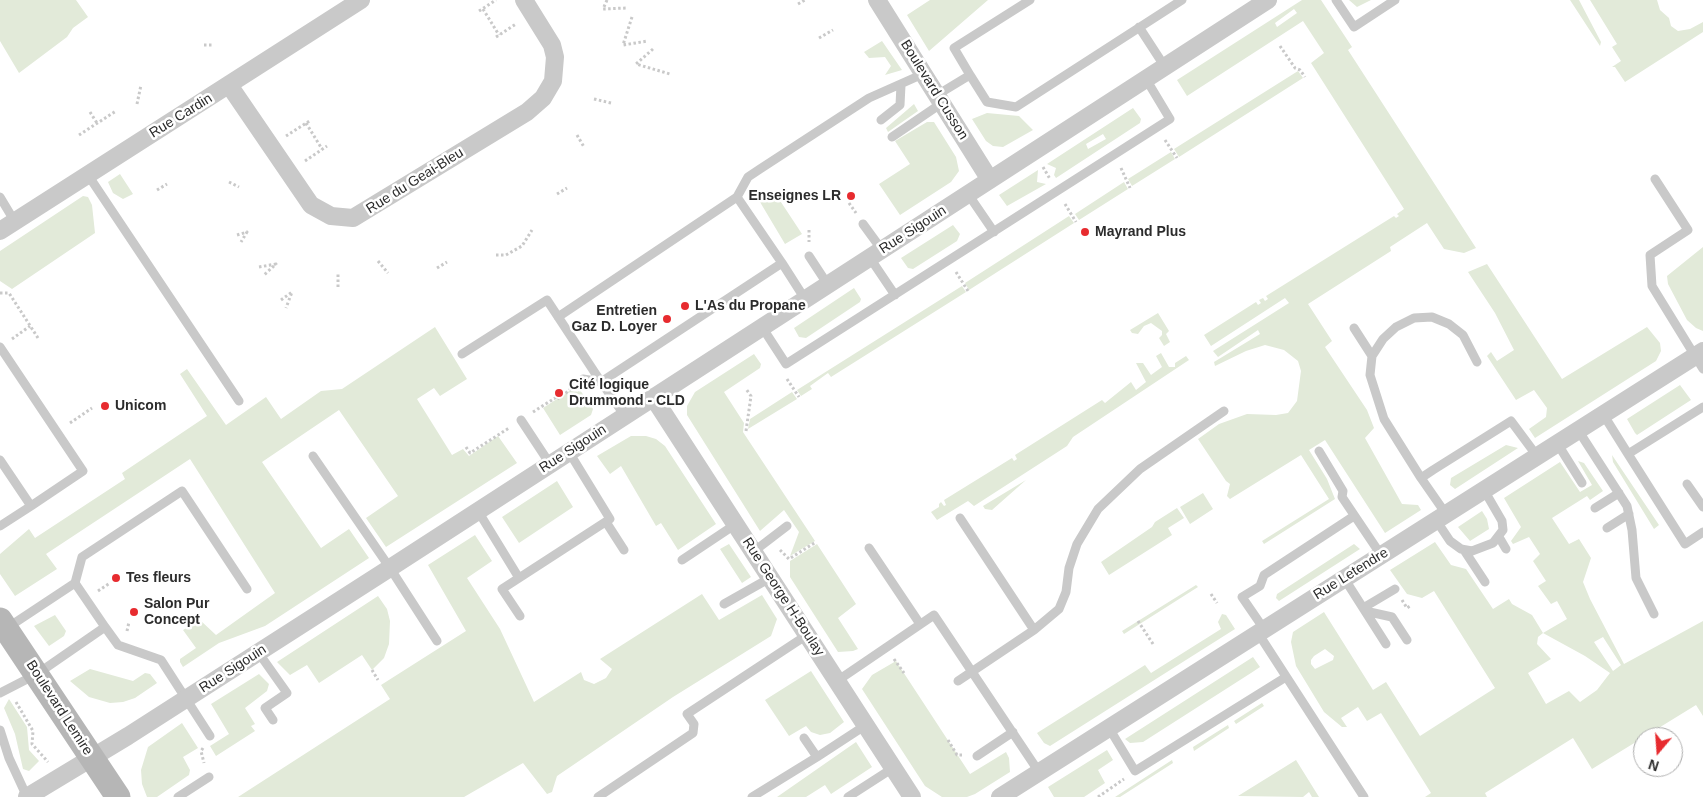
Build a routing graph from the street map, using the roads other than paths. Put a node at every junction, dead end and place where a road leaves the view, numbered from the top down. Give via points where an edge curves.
1 (361, 0) edge
2 (524, 0) edge
3 (877, 0) edge
4 (1030, 0) edge
5 (1182, 0) edge
6 (1268, 0) edge
7 (1336, 0) edge
8 (1395, 0) edge
9 (1140, 28) junction
10 (1165, 67) junction
11 (923, 74) junction
12 (970, 75) junction
13 (1146, 79) junction
14 (229, 85) junction
15 (901, 85) junction
16 (939, 99) junction
17 (881, 120) dead end
18 (892, 137) dead end
19 (88, 175) junction
20 (1655, 179) dead end
21 (990, 180) junction
22 (968, 194) junction
23 (737, 197) junction
24 (0, 198) edge
25 (15, 222) junction
26 (863, 224) dead end
27 (0, 231) edge
28 (994, 232) junction
29 (876, 254) junction
30 (809, 256) dead end
31 (782, 263) junction
32 (828, 284) junction
33 (895, 295) junction
34 (805, 299) junction
35 (558, 316) junction
36 (762, 327) junction
37 (1354, 328) dead end
38 (0, 347) edge
39 (462, 354) dead end
40 (1372, 356) junction
41 (1700, 359) edge
42 (1477, 362) dead end
43 (580, 381) road end
44 (602, 382) junction
45 (653, 397) junction
46 (239, 401) dead end
47 (1703, 407) edge
48 (1224, 411) dead end
49 (1603, 414) junction
50 (625, 416) junction
51 (521, 420) dead end
52 (1578, 430) junction
53 (1557, 443) junction
54 (1319, 451) dead end
55 (569, 452) junction
56 (1628, 454) junction
57 (313, 456) dead end
58 (1537, 456) junction
59 (0, 460) edge
60 (550, 464) junction
61 (1421, 478) junction
62 (1582, 483) dead end
63 (1688, 484) dead end
64 (1484, 490) junction
65 (1619, 493) junction
66 (31, 506) junction
67 (1595, 508) dead end
68 (1703, 508) edge
69 (478, 511) junction
70 (1629, 514) junction
71 (1354, 516) junction
72 (1441, 517) junction
73 (960, 518) dead end
74 (606, 522) junction
75 (736, 524) junction
76 (0, 526) edge
77 (787, 526) dead end
78 (1607, 528) dead end
79 (1703, 532) edge
80 (1499, 537) junction
81 (869, 548) dead end
82 (1506, 549) dead end
83 (624, 550) dead end
84 (1464, 550) junction
85 (753, 552) junction
86 (1380, 555) junction
87 (682, 560) dead end
88 (390, 568) junction
89 (519, 578) junction
90 (770, 578) junction
91 (1344, 578) junction
92 (1485, 582) dead end
93 (75, 583) junction
94 (247, 589) dead end
95 (1395, 589) dead end
96 (724, 604) dead end
97 (1364, 609) junction
98 (1654, 614) dead end
99 (520, 616) dead end
100 (3, 624) edge
101 (920, 624) junction
102 (105, 628) junction
103 (1034, 630) junction
104 (1261, 631) junction
105 (807, 635) junction
106 (1407, 640) dead end
107 (437, 641) dead end
108 (1386, 644) dead end
109 (258, 652) junction
110 (972, 672) junction
111 (37, 674) junction
112 (1286, 677) junction
113 (837, 681) junction
114 (958, 681) dead end
115 (0, 693) edge
116 (187, 698) junction
117 (273, 720) dead end
118 (866, 725) junction
119 (1109, 728) junction
120 (0, 730) edge
121 (1013, 732) junction
122 (210, 736) road end
123 (804, 738) dead end
124 (2, 749) edge
125 (977, 756) dead end
126 (817, 757) junction
127 (92, 758) junction
128 (893, 768) junction
129 (1039, 772) junction
130 (209, 777) road end
131 (1005, 796) edge
132 (27, 797) edge
133 (118, 797) edge
134 (178, 797) edge
135 (598, 797) edge
136 (752, 797) edge
137 (848, 797) edge
138 (912, 797) edge
139 (1364, 797) edge

1 - 14 street, Rue Cardin
2 - 14 street, Rue du Geai-Bleu via 552,45 556,62 548,90 527,112 353,218 339,218 316,210
3 - 11 street, Boulevard Cusson
4 - 12 lane via 954,48
5 - 9 lane
6 - 10 street, Rue Sigouin
7 - 8 lane via 1354,27
9 - 10 lane
9 - 12 lane via 1016,107 987,102
10 - 13 street, Rue Sigouin
11 - 15 lane
11 - 16 street, Boulevard Cusson
12 - 16 lane
13 - 21 street, Rue Sigouin
13 - 28 lane via 1170,119
14 - 19 street, Rue Cardin
15 - 17 lane via 900,105
15 - 23 lane via 869,98 748,177
16 - 18 lane
16 - 21 street, Boulevard Cusson
19 - 25 street, Rue Cardin
19 - 46 lane
20 - 41 lane via 1688,230 1650,255 1652,286
21 - 22 street, Rue Sigouin
22 - 28 lane
22 - 29 street, Rue Sigouin
23 - 31 lane
23 - 35 lane
24 - 25 lane
25 - 27 street, Rue Cardin
26 - 29 lane
28 - 33 lane
29 - 32 street, Rue Sigouin
29 - 33 lane
30 - 32 lane
31 - 34 lane
31 - 44 lane
32 - 34 street, Rue Sigouin
33 - 36 lane via 786,364
34 - 36 street, Rue Sigouin
35 - 39 lane via 547,300
35 - 44 lane
36 - 45 street, Rue Sigouin
37 - 40 lane
38 - 66 lane via 83,471
40 - 42 lane via 1396,327 1414,318 1432,317 1463,335
40 - 61 lane via 1370,375 1384,419
41 - 49 street, Rue Letendre
43 - 44 lane
44 - 50 lane
45 - 50 street, Rue Sigouin
45 - 75 street, Rue George H-Boulay
47 - 56 lane
48 - 103 lane via 1140,469 1098,509 1077,544 1059,610
49 - 52 street, Rue Letendre
49 - 56 lane
50 - 55 street, Rue Sigouin
51 - 60 lane
52 - 53 street, Rue Letendre
52 - 65 lane
53 - 58 street, Rue Letendre
53 - 62 lane
54 - 71 lane
55 - 60 street, Rue Sigouin
55 - 74 lane via 610,519
56 - 79 lane via 1685,544
57 - 88 lane
58 - 61 lane via 1511,421
58 - 64 street, Rue Letendre
59 - 66 lane
60 - 69 street, Rue Sigouin
61 - 72 lane
63 - 68 lane
64 - 72 street, Rue Letendre
64 - 80 lane via 1502,521 1503,530
65 - 67 lane
65 - 70 lane
66 - 76 lane
69 - 88 street, Rue Sigouin
69 - 89 lane
70 - 78 lane
70 - 98 lane via 1636,578
71 - 86 lane
71 - 104 lane via 1264,575 1260,586 1242,597
72 - 84 lane via 1454,546
72 - 86 street, Rue Letendre
73 - 103 lane
74 - 83 lane
74 - 89 lane
75 - 85 street, Rue George H-Boulay
75 - 87 lane
77 - 85 lane
80 - 82 lane
80 - 84 lane via 1480,549
81 - 101 lane
84 - 92 lane
85 - 90 street, Rue George H-Boulay
86 - 91 street, Rue Letendre
88 - 107 lane
88 - 109 street, Rue Sigouin
89 - 99 lane via 502,589
90 - 96 lane
90 - 105 street, Rue George H-Boulay
91 - 97 lane
91 - 104 street, Rue Letendre
93 - 94 lane via 82,557 182,490
93 - 100 lane
93 - 102 lane
95 - 97 lane
97 - 106 lane via 1392,617
97 - 108 lane
100 - 111 main road, Boulevard Lemire
101 - 110 lane via 934,615
101 - 113 lane
102 - 111 lane
102 - 116 lane via 118,645 161,660
103 - 110 lane
104 - 112 lane
104 - 119 street, Rue Letendre
105 - 113 street, Rue George H-Boulay
105 - 135 lane via 687,714 694,724 692,733
109 - 116 street, Rue Sigouin
109 - 117 lane via 287,693 265,708
110 - 114 lane
110 - 121 lane
111 - 115 lane
111 - 127 main road, Boulevard Lemire
112 - 119 lane via 1135,772
112 - 139 lane
113 - 118 street, Rue George H-Boulay
116 - 122 lane
116 - 127 street, Rue Sigouin
118 - 126 lane
118 - 128 street, Rue George H-Boulay
119 - 129 street, Rue Letendre
120 - 124 lane
121 - 125 lane
121 - 129 lane
123 - 126 lane
124 - 132 lane
126 - 136 lane
127 - 132 street, Rue Sigouin
127 - 133 main road, Boulevard Lemire
128 - 137 lane
128 - 138 street, Rue George H-Boulay
129 - 131 street, Rue Letendre
130 - 134 lane

